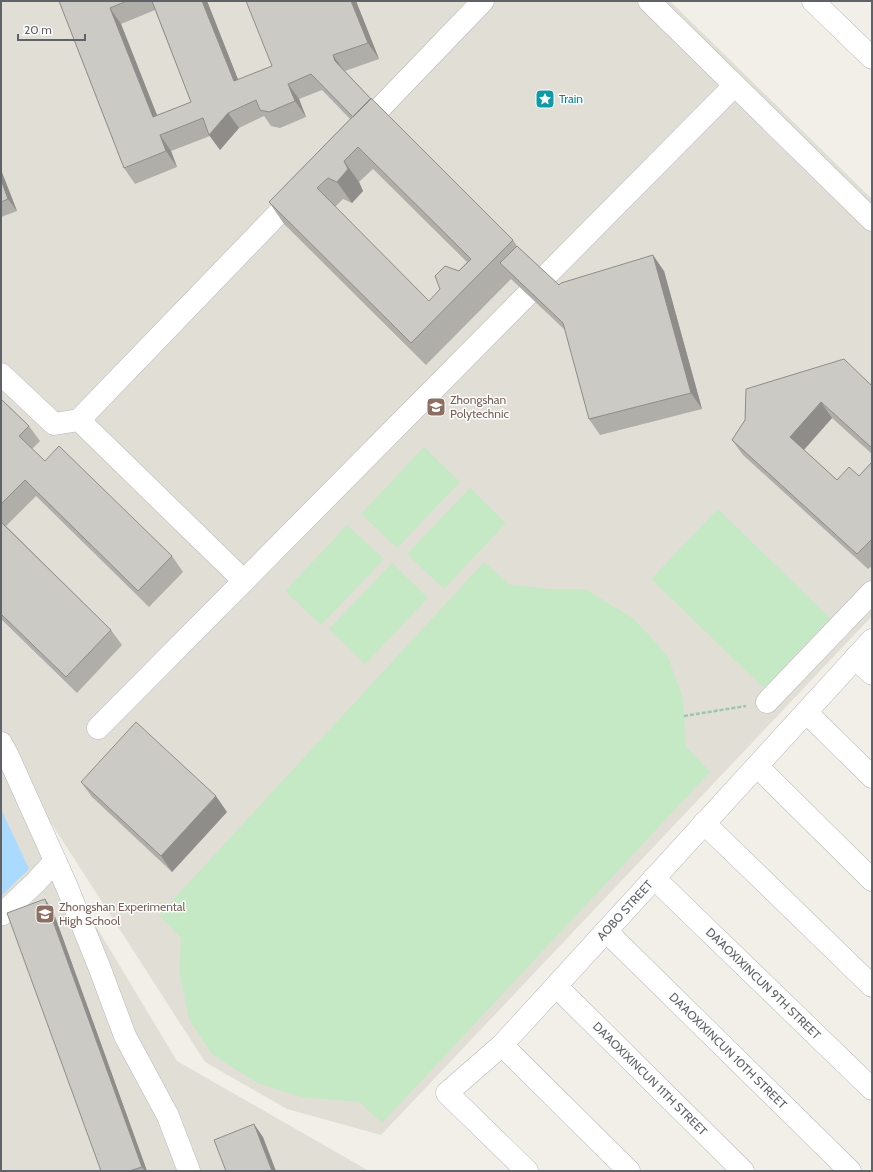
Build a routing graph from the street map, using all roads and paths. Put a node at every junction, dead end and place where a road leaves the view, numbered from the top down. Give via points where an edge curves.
1 (483, 1) edge
2 (649, 1) edge
3 (813, 1) edge
4 (872, 58) edge
5 (734, 86) junction
6 (346, 144) edge
7 (312, 178) edge
8 (872, 220) edge
9 (1, 374) edge
10 (79, 420) junction
11 (244, 581) junction
12 (872, 592) edge
13 (872, 640) edge
14 (855, 658) junction
15 (872, 674) edge
16 (767, 702) joint
17 (806, 712) junction
18 (684, 716) dead end
19 (98, 728) dead end
20 (1, 743) edge
21 (757, 766) junction
22 (872, 777) edge
23 (704, 823) junction
24 (55, 861) junction
25 (654, 878) junction
26 (872, 880) edge
27 (1, 915) edge
28 (606, 931) junction
29 (556, 986) junction
30 (872, 986) edge
31 (502, 1045) junction
32 (872, 1089) edge
33 (189, 1171) edge
34 (527, 1171) edge
35 (629, 1171) edge
36 (743, 1171) edge
37 (850, 1171) edge

1 - 6 street
2 - 5 street
3 - 4 street
5 - 8 street
5 - 11 street
7 - 10 street
9 - 10 street via 54,424
10 - 11 street
11 - 19 street
12 - 16 street
13 - 14 street, AOBO STREET
14 - 15 street
14 - 17 street, AOBO STREET
16 - 18 path
17 - 21 street, AOBO STREET
17 - 22 street
20 - 24 street
21 - 23 street, AOBO STREET
21 - 26 street
23 - 25 street, AOBO STREET
23 - 30 street
24 - 27 street
24 - 33 street via 125,1036 168,1116
25 - 28 street, AOBO STREET
25 - 32 street, DA'AOXIXINCUN 9TH STREET
28 - 29 street, AOBO STREET
28 - 37 street, DA'AOXIXINCUN 10TH STREET
29 - 31 street, AOBO STREET
29 - 36 street, DA'AOXIXINCUN 11TH STREET
31 - 34 street, AOBO STREET via 447,1093
31 - 35 street

